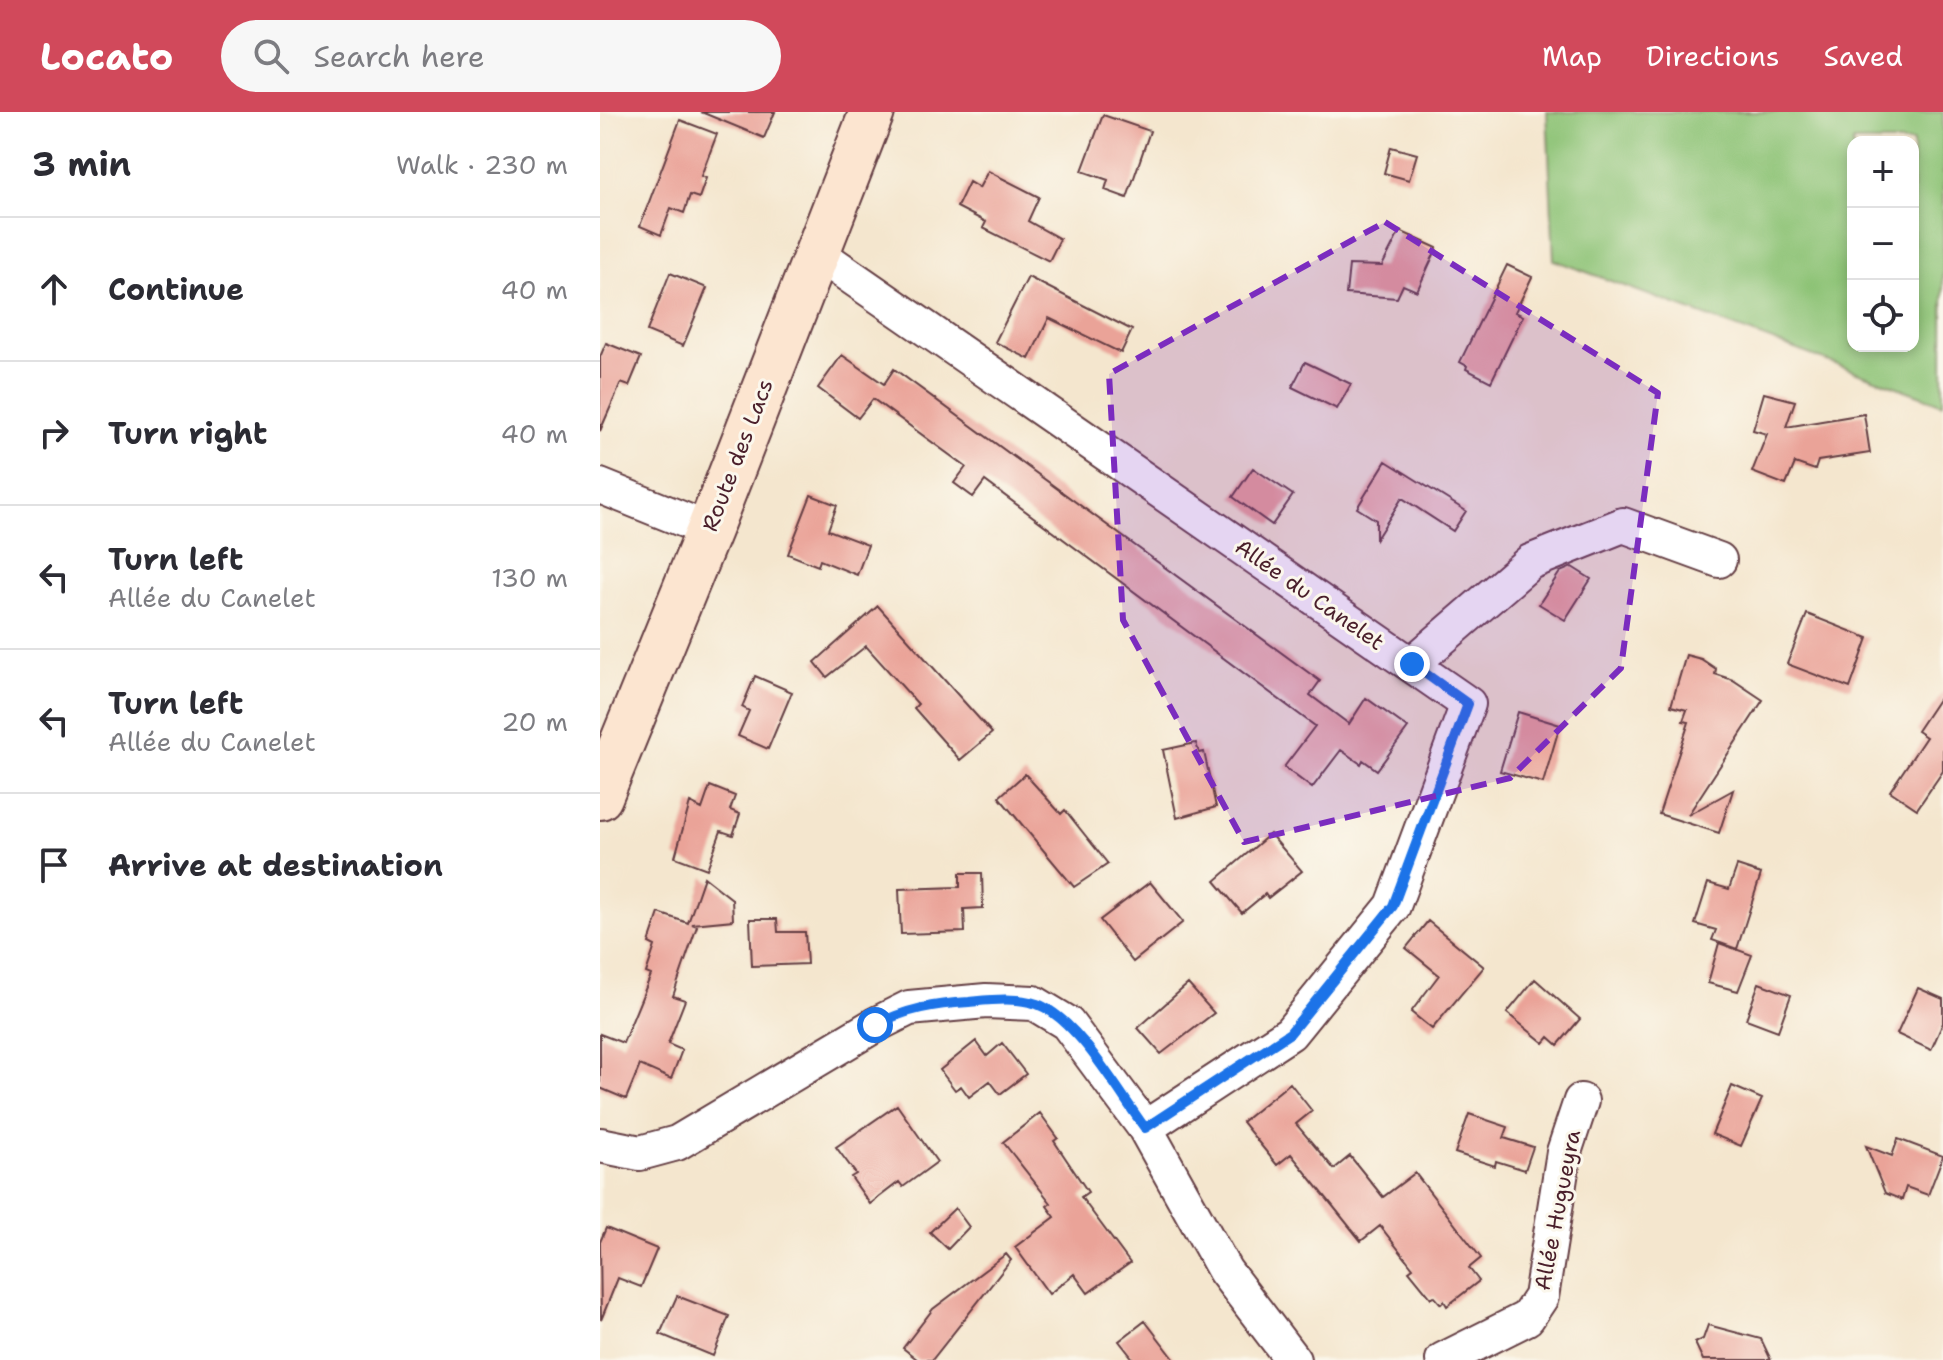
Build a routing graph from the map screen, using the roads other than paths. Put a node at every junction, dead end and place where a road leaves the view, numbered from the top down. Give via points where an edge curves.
1 (872, 112) edge
2 (817, 253) junction
3 (600, 486) edge
4 (709, 530) junction
5 (1719, 560) dead end
6 (1412, 664) junction
7 (600, 797) edge
8 (1581, 1101) dead end
9 (1145, 1128) junction
10 (600, 1145) edge
11 (1293, 1360) edge
12 (1443, 1360) edge

1 - 2 main road, Route des Lacs
2 - 4 main road, Route des Lacs
2 - 6 street, Allée du Canelet
3 - 4 street
4 - 7 main road, Route des Lacs
5 - 6 street via 1623,525 1530,562
6 - 9 street, Allée du Canelet via 1468,704 1393,906 1290,1033
8 - 12 street, Allée Hugueyra via 1564,1152 1541,1297 1527,1318
9 - 10 street via 1067,1023 1034,1003 986,1001 931,1004 892,1016 660,1150 630,1153
9 - 11 street via 1217,1259

